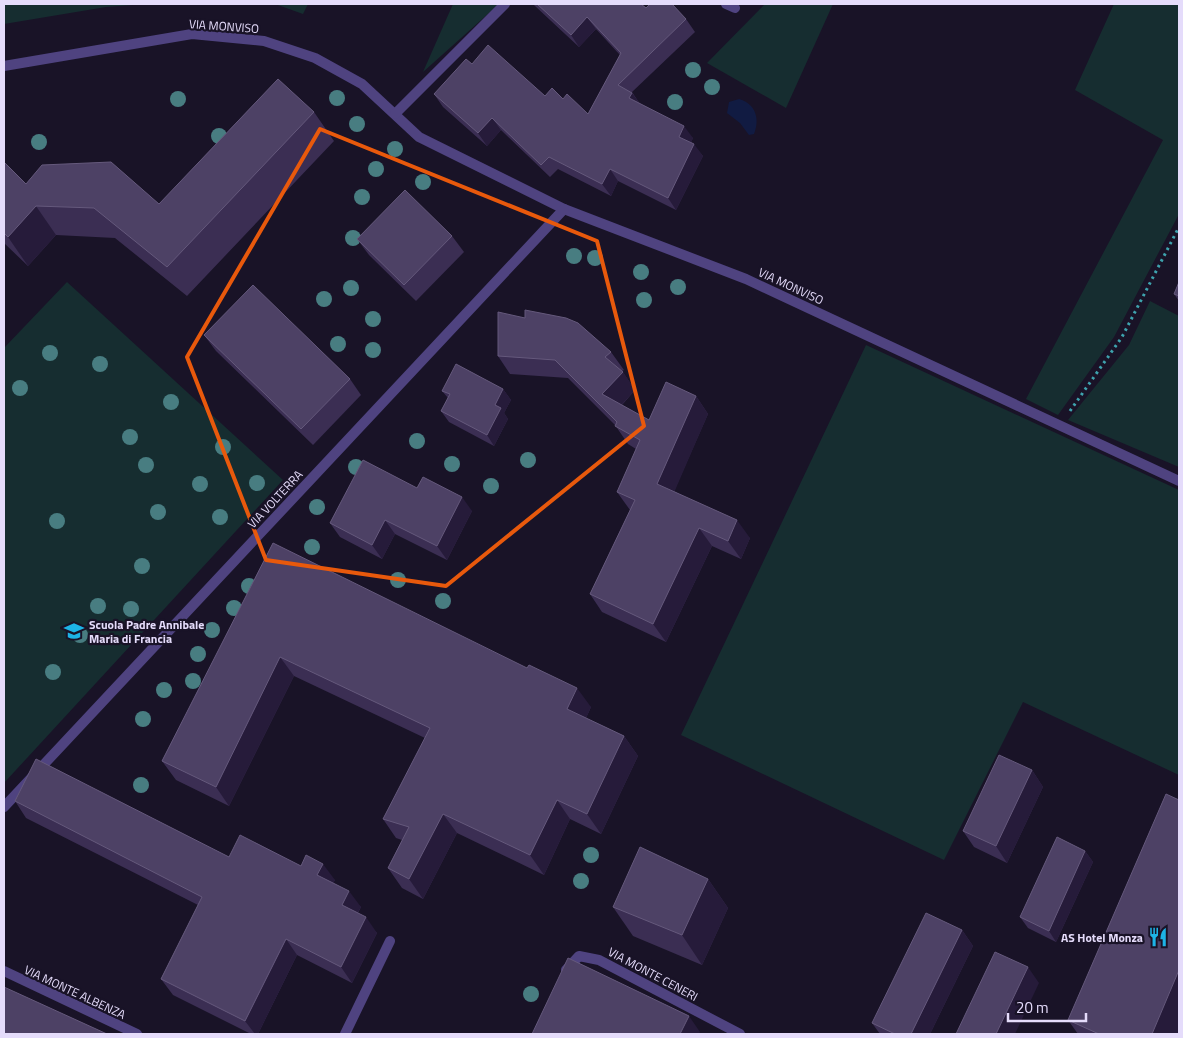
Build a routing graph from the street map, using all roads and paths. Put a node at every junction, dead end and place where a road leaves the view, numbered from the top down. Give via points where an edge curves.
1 (505, 4) edge
2 (4, 66) edge
3 (395, 114) junction
4 (564, 209) junction
5 (1179, 227) edge
6 (1058, 425) junction
7 (1179, 481) edge
8 (4, 807) edge
9 (390, 940) dead end
10 (4, 972) edge
11 (562, 978) edge
12 (136, 1034) edge
13 (346, 1034) edge
14 (740, 1034) edge

1 - 3 street
2 - 3 street, VIA MONVISO via 192,34 264,41 315,58 362,84
3 - 4 street, VIA MONVISO via 420,137
4 - 6 street, VIA MONVISO via 746,279
4 - 8 street, VIA VOLTERRA
5 - 6 path via 1122,337
6 - 7 street, VIA MONVISO
9 - 13 street
10 - 12 street, VIA MONTE ALBENZA
11 - 14 street, VIA MONTE CENERI via 579,956 599,960

